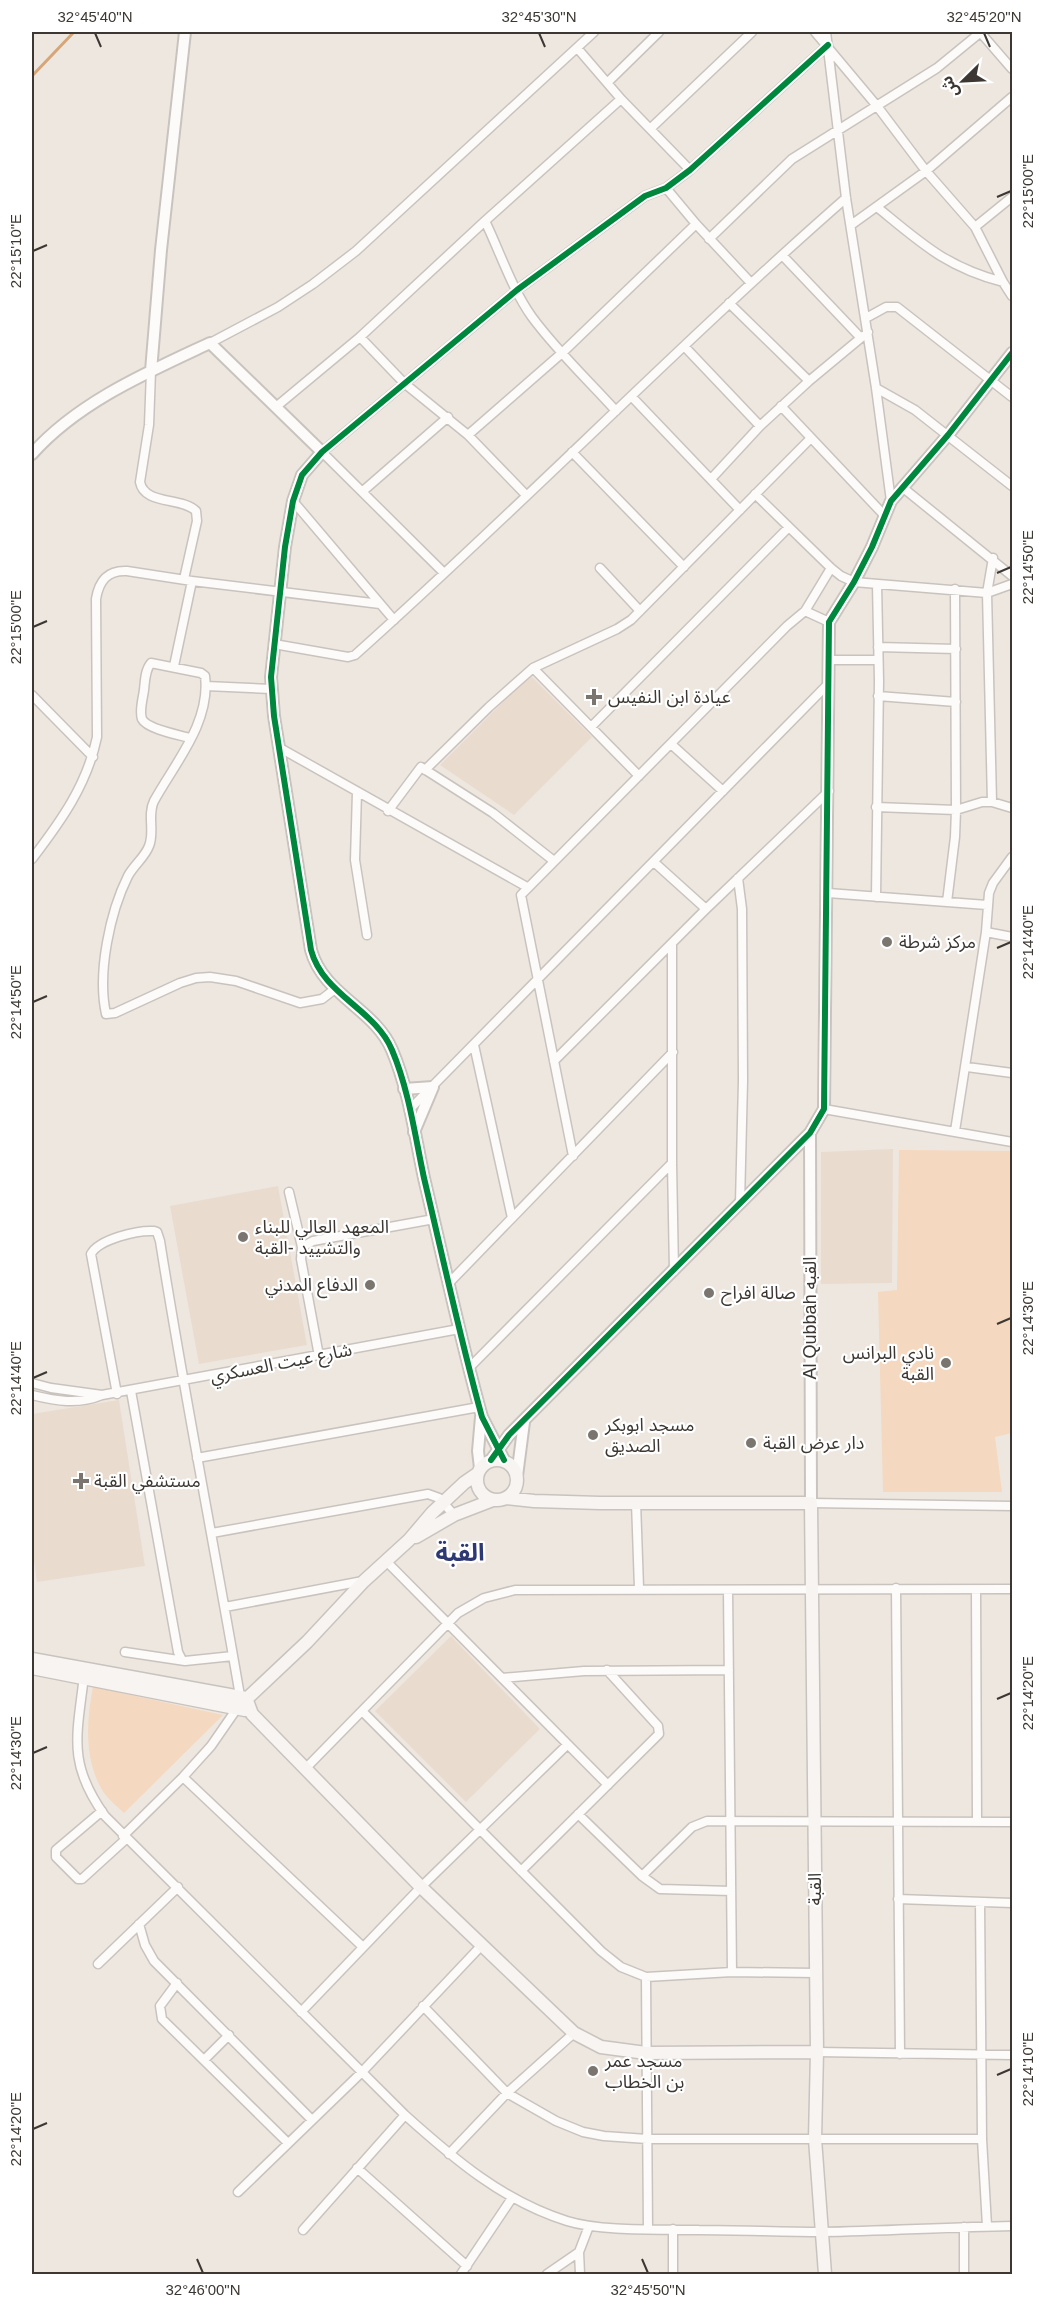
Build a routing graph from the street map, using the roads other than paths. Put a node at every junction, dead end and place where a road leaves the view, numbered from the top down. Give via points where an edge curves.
1 (185, 32) edge
2 (594, 32) edge
3 (659, 32) edge
4 (752, 32) edge
5 (815, 32) edge
6 (826, 32) edge
7 (981, 32) edge
8 (828, 45) junction
9 (578, 49) junction
10 (1012, 69) edge
11 (608, 82) junction
12 (1012, 97) edge
13 (621, 99) junction
14 (877, 106) junction
15 (651, 128) junction
16 (838, 129) junction
17 (690, 170) junction
18 (926, 171) junction
19 (666, 188) junction
20 (846, 198) junction
21 (1011, 202) edge
22 (877, 207) junction
23 (485, 221) junction
24 (696, 224) junction
25 (851, 225) junction
26 (975, 227) junction
27 (709, 239) junction
28 (782, 255) junction
29 (1002, 282) junction
30 (751, 283) junction
31 (517, 290) junction
32 (1012, 296) edge
33 (729, 303) junction
34 (866, 318) junction
35 (864, 334) junction
36 (360, 338) junction
37 (210, 343) junction
38 (684, 346) junction
39 (562, 353) junction
40 (1012, 353) edge
41 (151, 371) junction
42 (809, 381) junction
43 (992, 381) junction
44 (404, 383) junction
45 (876, 388) junction
46 (1010, 392) edge
47 (632, 397) junction
48 (277, 406) junction
49 (782, 406) junction
50 (616, 411) junction
51 (448, 417) junction
52 (760, 426) junction
53 (468, 435) junction
54 (948, 435) junction
55 (811, 438) junction
56 (322, 452) junction
57 (572, 452) junction
58 (32, 454) edge
59 (711, 479) junction
60 (1012, 486) edge
61 (902, 487) junction
62 (363, 491) junction
63 (755, 494) junction
64 (526, 495) junction
65 (293, 501) junction
66 (891, 501) junction
67 (740, 510) junction
68 (884, 515) junction
69 (789, 527) junction
70 (993, 558) junction
71 (684, 567) junction
72 (600, 568) dead end
73 (831, 568) junction
74 (444, 573) junction
75 (1012, 576) edge
76 (188, 580) junction
77 (854, 582) junction
78 (877, 584) junction
79 (1012, 584) edge
80 (955, 589) junction
81 (279, 592) junction
82 (987, 593) junction
83 (380, 604) junction
84 (640, 611) junction
85 (806, 611) junction
86 (394, 620) junction
87 (829, 622) junction
88 (274, 644) junction
89 (878, 647) junction
90 (956, 649) junction
91 (828, 660) junction
92 (878, 660) junction
93 (174, 666) junction
94 (533, 668) junction
95 (828, 684) junction
96 (206, 686) junction
97 (271, 689) junction
98 (32, 695) edge
99 (878, 696) junction
100 (956, 702) junction
101 (591, 727) junction
102 (190, 738) junction
103 (671, 744) junction
104 (280, 748) junction
105 (93, 757) junction
106 (426, 770) junction
107 (639, 776) junction
108 (723, 791) junction
109 (829, 791) junction
110 (357, 792) junction
111 (992, 802) junction
112 (876, 807) junction
113 (1012, 808) edge
114 (956, 810) junction
115 (388, 811) junction
116 (1012, 857) edge
117 (32, 859) edge
118 (554, 861) junction
119 (655, 862) junction
120 (1008, 870) edge
121 (738, 878) junction
122 (527, 887) junction
123 (828, 893) junction
124 (876, 897) junction
125 (947, 902) junction
126 (987, 905) junction
127 (706, 909) junction
128 (987, 932) junction
129 (367, 935) dead end
130 (1012, 937) edge
131 (672, 945) junction
132 (538, 980) junction
133 (335, 989) junction
134 (474, 1045) junction
135 (673, 1052) junction
136 (554, 1061) junction
137 (967, 1067) junction
138 (1012, 1072) edge
139 (433, 1087) junction
140 (404, 1089) junction
141 (824, 1109) junction
142 (409, 1110) junction
143 (955, 1131) junction
144 (414, 1132) junction
145 (810, 1133) junction
146 (1012, 1142) edge
147 (573, 1156) junction
148 (672, 1163) junction
149 (289, 1192) dead end
150 (740, 1203) junction
151 (512, 1218) junction
152 (434, 1219) junction
153 (302, 1247) junction
154 (674, 1271) junction
155 (449, 1284) junction
156 (459, 1329) junction
157 (319, 1356) junction
158 (469, 1368) junction
159 (182, 1382) junction
160 (32, 1383) edge
161 (131, 1391) junction
162 (117, 1394) junction
163 (32, 1395) edge
164 (102, 1395) junction
165 (480, 1412) junction
166 (524, 1422) junction
167 (498, 1448) junction
168 (197, 1458) junction
169 (491, 1460) junction
170 (504, 1460) junction
171 (479, 1471) junction
172 (517, 1476) junction
173 (499, 1499) junction
174 (443, 1502) junction
175 (636, 1502) junction
176 (811, 1503) junction
177 (1012, 1506) edge
178 (454, 1515) junction
179 (212, 1533) junction
180 (410, 1540) junction
181 (386, 1561) junction
182 (364, 1581) junction
183 (639, 1588) junction
184 (896, 1588) junction
185 (1012, 1589) edge
186 (728, 1590) junction
187 (976, 1590) junction
188 (813, 1591) junction
189 (225, 1606) junction
190 (448, 1623) junction
191 (125, 1652) dead end
192 (233, 1656) junction
193 (32, 1659) edge
194 (182, 1660) junction
195 (32, 1668) edge
196 (607, 1670) junction
197 (729, 1670) junction
198 (84, 1673) junction
199 (502, 1678) junction
200 (242, 1701) junction
201 (363, 1712) junction
202 (567, 1745) junction
203 (305, 1769) junction
204 (183, 1777) junction
205 (608, 1785) junction
206 (102, 1811) junction
207 (578, 1814) junction
208 (814, 1820) junction
209 (731, 1821) junction
210 (899, 1821) junction
211 (977, 1822) junction
212 (1012, 1822) edge
213 (480, 1830) junction
214 (125, 1837) junction
215 (520, 1870) junction
216 (642, 1876) junction
217 (178, 1887) junction
218 (421, 1887) junction
219 (732, 1891) junction
220 (898, 1899) junction
221 (980, 1902) junction
222 (1012, 1903) edge
223 (139, 1924) junction
224 (481, 1946) junction
225 (363, 1947) junction
226 (98, 1964) dead end
227 (732, 1972) junction
228 (815, 1973) junction
229 (646, 1977) junction
230 (177, 1983) junction
231 (423, 2006) junction
232 (301, 2012) junction
233 (574, 2033) junction
234 (229, 2035) junction
235 (817, 2052) junction
236 (646, 2053) junction
237 (900, 2054) junction
238 (1012, 2055) edge
239 (982, 2056) junction
240 (204, 2060) junction
241 (361, 2073) junction
242 (507, 2093) junction
243 (405, 2115) junction
244 (312, 2120) junction
245 (647, 2139) junction
246 (815, 2139) junction
247 (982, 2139) junction
248 (288, 2143) junction
249 (449, 2154) junction
250 (357, 2168) junction
251 (238, 2192) dead end
252 (512, 2198) junction
253 (589, 2226) junction
254 (987, 2226) junction
255 (1012, 2226) edge
256 (964, 2227) junction
257 (648, 2229) junction
258 (673, 2229) junction
259 (303, 2230) dead end
260 (821, 2232) junction
261 (579, 2252) junction
262 (467, 2266) junction
263 (461, 2274) edge
264 (548, 2274) edge
265 (580, 2274) edge
266 (673, 2274) edge
267 (825, 2274) edge
268 (964, 2274) edge

1 - 41 street
2 - 9 street
3 - 11 street
4 - 15 street
5 - 8 street
6 - 8 street
7 - 10 street
7 - 14 street via 937,68
8 - 14 street
8 - 16 street
8 - 17 street
9 - 11 street
9 - 37 street via 356,251 278,307
11 - 13 street
12 - 18 street
13 - 15 street
13 - 23 street
14 - 16 street
14 - 18 street
15 - 17 street
16 - 20 street
16 - 27 street via 792,159
17 - 19 street
18 - 22 street
18 - 26 street
19 - 24 street
19 - 31 street via 645,196
20 - 25 street
20 - 28 street
21 - 26 street
22 - 25 street
22 - 29 street via 942,258
23 - 31 street
23 - 36 street
24 - 27 street
24 - 39 street
25 - 34 street
26 - 29 street
27 - 30 street
28 - 30 street
28 - 35 street
29 - 32 street
30 - 33 street
31 - 39 street via 531,316
31 - 44 street
33 - 38 street
33 - 42 street
34 - 35 street
34 - 43 street via 886,307 897,307
35 - 42 street
35 - 45 street
36 - 44 street
36 - 48 street
37 - 41 street
37 - 48 street
38 - 47 street
38 - 52 street
39 - 50 street
39 - 53 street
40 - 43 street
41 - 58 street via 81,412
41 - 76 street via 149,425 140,482 149,495 186,504 196,511
42 - 49 street
43 - 46 street
43 - 54 street
44 - 51 street
44 - 56 street
45 - 54 street
45 - 66 street
47 - 50 street
47 - 59 street
48 - 56 street
49 - 52 street
49 - 55 street
50 - 57 street
51 - 53 street
51 - 62 street
52 - 59 street
53 - 64 street
54 - 60 street
54 - 61 street
55 - 63 street
55 - 68 street
56 - 62 street
56 - 65 street via 302,475
57 - 64 street
57 - 71 street
59 - 67 street
61 - 66 street
61 - 70 street
62 - 74 street
63 - 67 street
63 - 69 street
64 - 74 street
65 - 81 street
65 - 83 street
66 - 68 street
67 - 71 street
68 - 77 street
69 - 73 street
69 - 101 street
70 - 75 street
70 - 82 street
71 - 84 street
72 - 84 street
73 - 77 street
73 - 85 street
74 - 86 street
76 - 81 street
76 - 93 street
76 - 105 street via 119,571 104,576 98,585 97,737
77 - 78 street
77 - 87 street
78 - 80 street
78 - 89 street
79 - 82 street
80 - 82 street
80 - 90 street
81 - 83 street
81 - 88 street
82 - 111 street
83 - 86 street
84 - 94 street via 617,629
85 - 87 street
85 - 103 street
86 - 88 street via 351,657
87 - 91 street
88 - 97 street
89 - 90 street
89 - 92 street
90 - 100 street
91 - 92 street
91 - 95 street
92 - 99 street
93 - 96 street via 203,674
93 - 102 street via 148,665 141,716 147,724
94 - 101 street
94 - 106 street
95 - 108 street
95 - 109 street
96 - 97 street
96 - 102 street via 199,721
97 - 104 street
98 - 105 street
99 - 100 street
99 - 112 street
100 - 114 street
101 - 107 street
102 - 133 street via 153,803 150,844 131,869 121,893 106,952 106,1014 196,978 236,981 300,1004 322,999
103 - 107 street
103 - 108 street
104 - 110 street
104 - 133 street via 311,950 320,973
105 - 117 street via 72,804
106 - 115 street via 420,767
106 - 118 street via 493,813
107 - 118 street
108 - 119 street
109 - 121 street
109 - 123 street
110 - 115 street
110 - 129 street via 355,860
111 - 113 street
111 - 114 street
112 - 114 street
112 - 124 street
114 - 125 street
115 - 122 street
116 - 120 street
118 - 122 street
119 - 127 street
119 - 132 street
120 - 126 street via 993,883
121 - 127 street
121 - 150 street via 742,909
122 - 132 street via 521,900
123 - 124 street
123 - 141 street
124 - 125 street
125 - 126 street
126 - 128 street
127 - 131 street
128 - 130 street
128 - 137 street
131 - 135 street
131 - 136 street
132 - 134 street
132 - 136 street
133 - 140 street via 388,1042
134 - 139 street
134 - 151 street
135 - 147 street
135 - 148 street
136 - 147 street
137 - 138 street
137 - 143 street
139 - 140 street
139 - 142 street
139 - 144 street
140 - 142 street
141 - 143 street
141 - 145 street
142 - 144 street
143 - 146 street
144 - 152 street
145 - 150 street
145 - 176 street, Al Qubbah القبه
147 - 151 street
148 - 154 street
148 - 158 street
149 - 153 street
150 - 154 street
151 - 155 street
152 - 153 street via 313,1241
152 - 155 street
153 - 157 street
154 - 166 street
155 - 156 street
156 - 157 street, شارع عيت العسكري
156 - 158 street
157 - 159 street, شارع عيت العسكري
158 - 165 street
159 - 161 street, شارع عيت العسكري
159 - 162 street via 159,1236 154,1231 134,1232 95,1248 91,1254
159 - 168 street
160 - 164 street, شارع عيت العسكري
161 - 162 street, شارع عيت العسكري
161 - 194 street
162 - 164 street, شارع عيت العسكري
163 - 164 street, شارع عيت العسكري via 67,1401
165 - 167 street
165 - 168 street
165 - 171 street
166 - 167 street
166 - 172 street
167 - 169 street
167 - 170 street
168 - 179 street
169 - 170 main road
169 - 171 main road
170 - 172 main road
171 - 173 main road via 477,1481 482,1493
171 - 174 main road
172 - 173 main road via 515,1489
173 - 175 main road
173 - 178 main road
174 - 178 street
174 - 179 street via 428,1494
174 - 180 main road
175 - 176 main road
175 - 183 street
176 - 177 street
176 - 188 main road, القبة
178 - 180 main road
179 - 189 street
180 - 181 main road
181 - 182 main road
181 - 190 street
182 - 189 street
182 - 200 main road via 307,1642
183 - 186 street
183 - 190 street via 515,1590 470,1604
184 - 187 street
184 - 188 street
184 - 210 street
185 - 187 street
186 - 188 street
186 - 197 street
187 - 211 street
188 - 208 main road, القبة
189 - 192 street
190 - 199 street
190 - 201 street
191 - 194 street
192 - 194 street
192 - 200 street
193 - 198 main road
195 - 198 main road
196 - 197 street
196 - 199 street
196 - 205 street via 659,1730 658,1737
197 - 209 street
198 - 200 main road
198 - 206 street via 77,1757 90,1795
199 - 202 street
200 - 203 main road
200 - 204 street via 211,1746
201 - 203 street
201 - 213 street
202 - 205 street
202 - 213 street
203 - 218 main road
204 - 214 street
204 - 225 street
205 - 207 street
206 - 214 street
206 - 214 street via 56,1850 56,1857 82,1879
207 - 215 street
207 - 216 street
208 - 209 street
208 - 210 street
208 - 228 main road, القبة
209 - 216 street via 707,1821 692,1827
209 - 219 street
210 - 211 street
210 - 220 street
211 - 212 street
213 - 215 street
213 - 218 street
214 - 217 street
215 - 229 street via 601,1951 621,1967
216 - 219 street via 660,1889
217 - 223 street
217 - 232 street
218 - 224 main road
218 - 225 street
219 - 227 street
220 - 221 street
220 - 237 street
221 - 222 street
221 - 239 street
223 - 226 street
223 - 230 street via 154,1961
224 - 231 street
224 - 233 main road
225 - 232 street
227 - 228 street
227 - 229 street
228 - 235 main road, القبة
229 - 236 street
230 - 234 street
230 - 240 street via 160,2006 162,2019
231 - 241 street
231 - 242 street
232 - 241 street
233 - 236 main road via 601,2047
233 - 242 street
234 - 240 street
234 - 244 street
235 - 236 main road
235 - 237 street
235 - 246 main road, القبة
236 - 245 street
237 - 239 street
238 - 239 street
239 - 247 street
240 - 248 street
241 - 243 street
241 - 244 street
242 - 245 street via 583,2132
242 - 249 street
243 - 249 street
243 - 250 street
244 - 248 street
245 - 246 street
245 - 257 street
246 - 247 street
246 - 260 main road, القبة
247 - 254 street
248 - 251 street
249 - 252 street
250 - 259 street
250 - 262 street
252 - 253 street via 569,2222
252 - 262 street
253 - 257 street
253 - 261 street
254 - 255 street
254 - 256 street
256 - 260 street
256 - 268 street
257 - 258 street
258 - 260 street
258 - 266 street
260 - 267 main road, القبة
261 - 264 street
261 - 265 street
262 - 263 street

